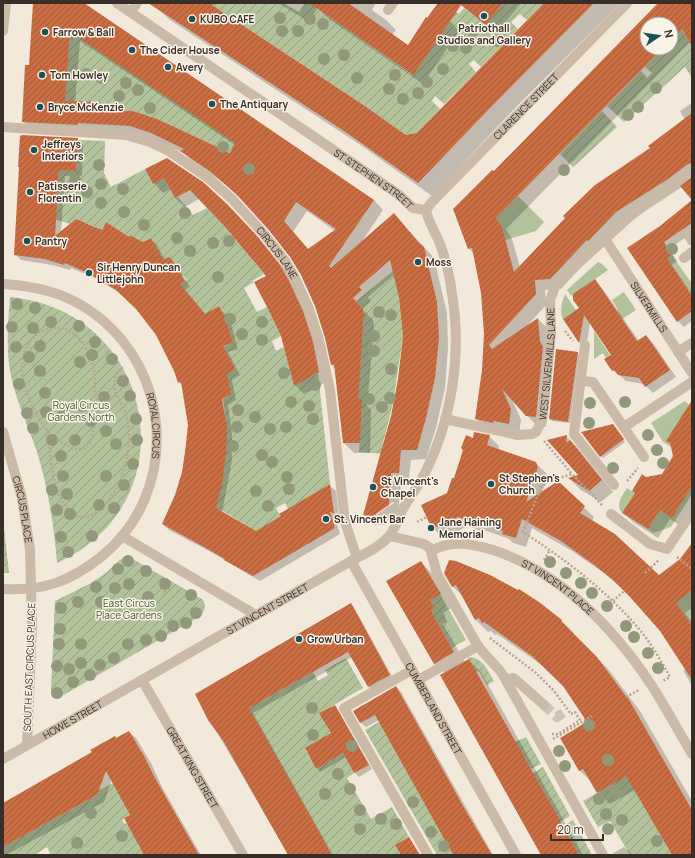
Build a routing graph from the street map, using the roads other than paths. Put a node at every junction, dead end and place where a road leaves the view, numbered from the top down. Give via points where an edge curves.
1 (6, 3) edge
2 (117, 3) edge
3 (137, 3) edge
4 (627, 3) edge
5 (131, 12) junction
6 (3, 24) edge
7 (3, 127) edge
8 (692, 169) edge
9 (426, 210) junction
10 (605, 239) junction
11 (3, 284) edge
12 (692, 343) edge
13 (585, 345) road end
14 (678, 352) junction
15 (692, 373) edge
16 (581, 381) junction
17 (692, 382) edge
18 (445, 419) junction
19 (624, 427) junction
20 (3, 432) edge
21 (641, 452) dead end
22 (614, 486) dead end
23 (692, 512) edge
24 (611, 514) road end
25 (122, 536) junction
26 (390, 536) junction
27 (431, 551) junction
28 (354, 560) junction
29 (3, 589) edge
30 (31, 589) junction
31 (256, 615) junction
32 (478, 646) junction
33 (412, 670) junction
34 (142, 680) junction
35 (418, 680) junction
36 (506, 680) junction
37 (544, 705) tunnel mouth
38 (27, 745) junction
39 (692, 754) edge
40 (3, 759) edge
41 (243, 855) edge
42 (428, 855) edge
43 (516, 855) edge
44 (603, 855) edge

1 - 6 street
2 - 5 street, ST STEPHEN STREET
3 - 5 street
4 - 9 street, CLARENCE STREET
5 - 9 street, ST STEPHEN STREET via 398,194 413,208
7 - 28 street, CIRCUS LANE via 126,135 150,142 169,151 207,177 232,199 263,233 295,278 319,340 327,371 345,522
8 - 10 street, WEST SILVERMILLS LANE via 629,217
9 - 18 street, ST STEPHEN STREET via 443,252 455,314 454,376
10 - 14 street, SILVERMILLS
10 - 18 street, WEST SILVERMILLS LANE via 559,281 550,300 544,405 542,420 536,432 518,435
11 - 25 street, ROYAL CIRCUS via 25,285 48,291 88,309 114,331 142,371 154,409 157,449 153,474 144,500
12 - 14 street
13 - 16 street
14 - 15 street, SILVERMILLS
16 - 19 street via 593,382 606,393
16 - 22 street via 574,434
17 - 19 street via 661,396
18 - 26 street, ST STEPHEN STREET via 425,474 404,507
19 - 21 street
20 - 30 street, CIRCUS PLACE via 24,511 30,549
23 - 24 street via 667,549 650,544
25 - 30 street, ROYAL CIRCUS via 106,553 85,568 48,586
25 - 31 street
26 - 27 street via 424,544
26 - 28 street, ST VINCENT STREET
27 - 32 street via 437,574
27 - 39 street, ST VINCENT PLACE via 444,545 469,544 505,555 537,570 564,588 589,610 621,645 653,687
28 - 31 street, ST VINCENT STREET
28 - 33 street, CUMBERLAND STREET
29 - 30 street, ROYAL CIRCUS
30 - 38 street, SOUTH EAST CIRCUS PLACE
31 - 34 street, ST VINCENT STREET
32 - 35 street
32 - 36 street
33 - 35 street, CUMBERLAND STREET
33 - 42 street via 344,708
34 - 38 street, HOWE STREET
34 - 41 street, GREAT KING STREET
35 - 43 street, CUMBERLAND STREET
36 - 37 street via 513,678
36 - 44 street
38 - 40 street, HOWE STREET

